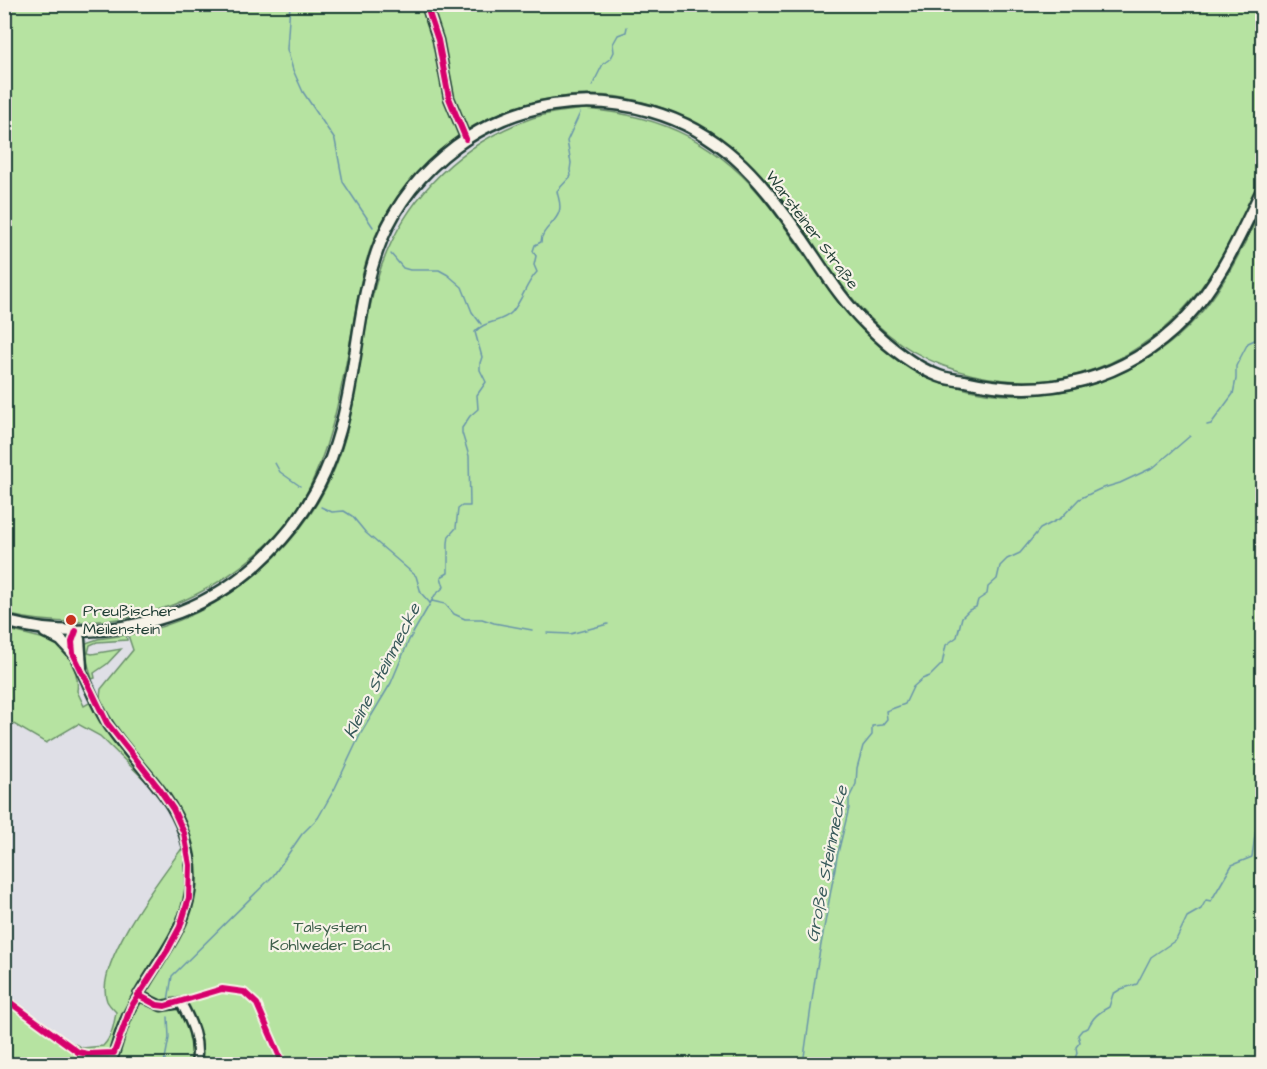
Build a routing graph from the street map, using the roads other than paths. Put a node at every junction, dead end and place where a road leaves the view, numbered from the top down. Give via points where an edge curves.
1 (426, 4) edge
2 (466, 139) junction
3 (1263, 190) edge
4 (4, 621) edge
5 (37, 628) junction
6 (76, 632) junction
7 (73, 653) junction
8 (83, 674) junction
9 (138, 995) junction
10 (111, 1065) edge
11 (196, 1065) edge

1 - 2 street via 440,44 449,98
2 - 3 main road, Warsteiner Straße via 520,113 564,103 624,106 676,120 713,141 748,170 865,324 904,357 939,376 1004,387 1045,388 1094,377 1118,368 1158,343 1206,293
2 - 6 main road, Warsteiner Straße via 426,172 385,228 366,288 346,400 330,458 314,493 290,530 231,585 194,606 135,625
4 - 5 main road, Warsteiner Straße
5 - 6 main road, Warsteiner Straße
5 - 7 main road, Warsteiner Straße via 61,640
6 - 7 street
6 - 8 street via 81,643
7 - 8 street
8 - 9 street via 112,731 173,809 189,856 190,889 182,920 173,942
9 - 10 street
9 - 11 street via 161,1006 181,1003 196,1036

